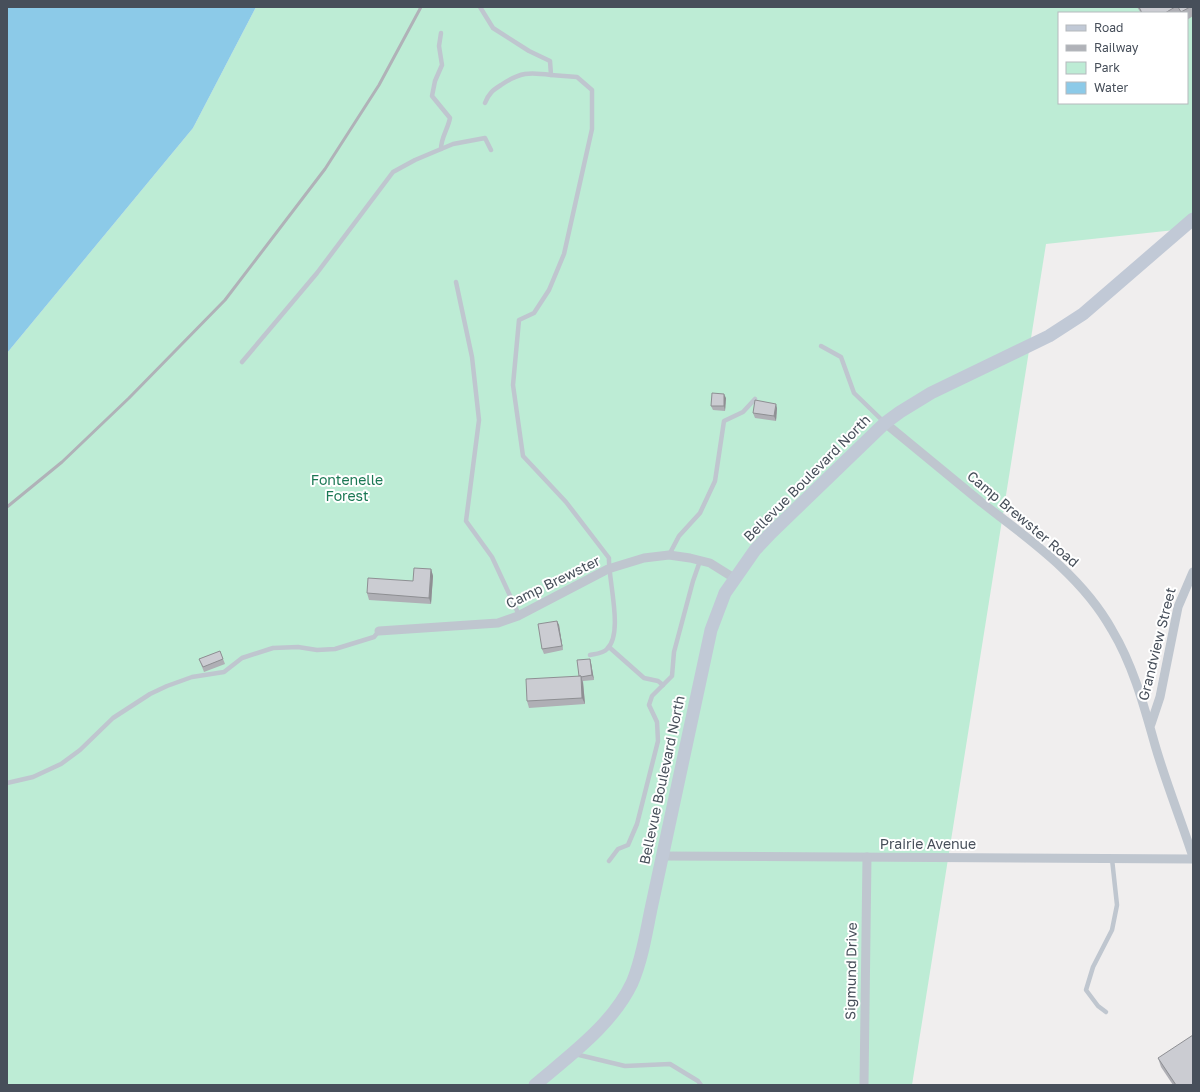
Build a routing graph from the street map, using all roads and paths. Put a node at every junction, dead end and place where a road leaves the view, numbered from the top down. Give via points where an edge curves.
1 (480, 7) edge
2 (441, 33) dead end
3 (551, 75) junction
4 (485, 103) dead end
5 (441, 149) junction
6 (491, 150) dead end
7 (1193, 219) edge
8 (456, 282) dead end
9 (822, 346) dead end
10 (242, 362) dead end
11 (755, 399) edge
12 (885, 423) junction
13 (669, 555) junction
14 (700, 561) junction
15 (608, 569) junction
16 (1193, 572) edge
17 (734, 578) junction
18 (519, 615) junction
19 (379, 631) joint
20 (609, 647) junction
21 (590, 655) dead end
22 (663, 685) junction
23 (1150, 724) junction
24 (7, 783) edge
25 (662, 856) junction
26 (867, 857) junction
27 (1193, 858) edge
28 (1112, 859) junction
29 (609, 861) dead end
30 (1106, 1012) dead end
31 (572, 1053) junction
32 (535, 1085) edge
33 (701, 1085) edge
34 (864, 1085) edge

1 - 3 lane via 493,28 550,61
2 - 5 lane via 439,46 442,65 434,81 432,96 450,118 441,140
3 - 4 lane via 515,75 489,92
3 - 15 lane via 577,77 592,90 592,129 564,254 549,290 534,313 519,320 513,385 523,456 566,502 609,558
5 - 6 lane via 485,138
5 - 10 lane via 393,172 318,273
7 - 12 main road, Bellevue Boulevard North via 1076,319 1050,336 930,393
8 - 18 lane via 472,357 479,420 466,521 492,557
9 - 12 lane via 841,356 854,392
11 - 13 lane via 743,412 724,421 715,481 700,513 679,536
12 - 17 main road, Bellevue Boulevard North via 771,533
12 - 23 street, Camp Brewster Road via 1046,553 1073,578 1112,628 1125,653
13 - 14 street, Camp Brewster
13 - 15 street, Camp Brewster via 644,558
14 - 17 street, Camp Brewster via 710,563
14 - 22 lane via 692,581 674,652 672,676
15 - 18 street, Camp Brewster
15 - 20 lane via 615,618 613,642
16 - 23 street, Grandview Street via 1178,607 1160,697
17 - 25 main road, Bellevue Boulevard North via 710,630
18 - 19 street, Camp Brewster via 498,624
19 - 24 lane via 374,637 335,649 273,648 242,658 224,672 192,677 167,686 113,718 80,750 61,764 33,777
20 - 21 lane
20 - 22 lane via 644,678 658,681
22 - 29 lane via 652,696 649,705 657,722 658,741 637,824 628,845 618,849
23 - 27 street, Camp Brewster Road
25 - 26 street, Prairie Avenue
25 - 31 main road, Bellevue Boulevard North via 641,954 632,982 620,1004 605,1022
26 - 28 street, Prairie Avenue
26 - 34 street, Sigmund Drive
27 - 28 street, Prairie Avenue
28 - 30 lane via 1117,905 1112,930 1093,967 1086,990
31 - 32 main road, Bellevue Boulevard North
31 - 33 lane via 625,1066 670,1064

